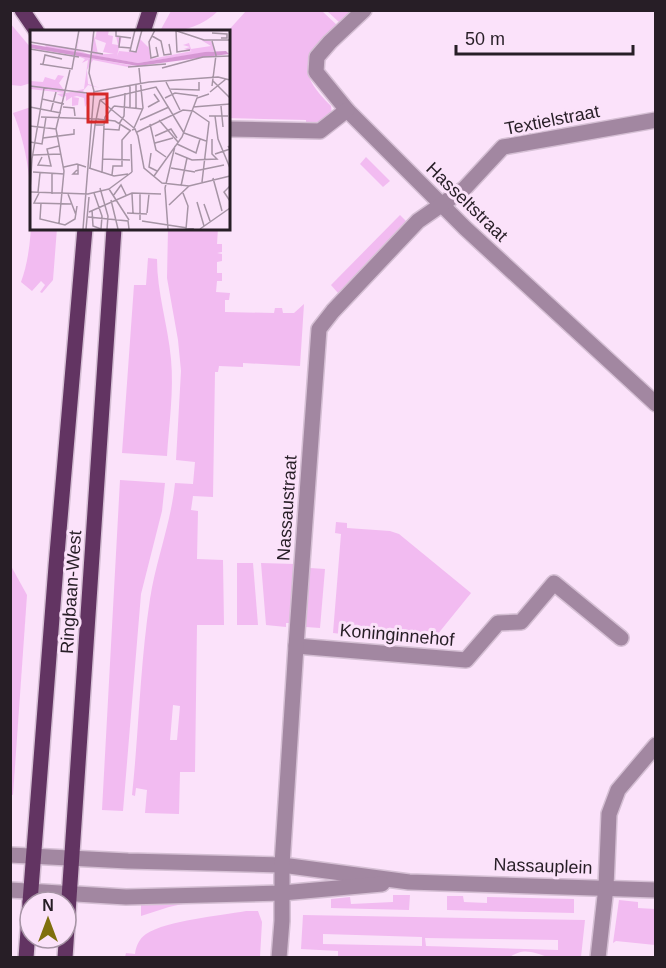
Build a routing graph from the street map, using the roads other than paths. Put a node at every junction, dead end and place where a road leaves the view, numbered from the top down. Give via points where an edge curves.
1 (22, 10) edge
2 (150, 10) edge
3 (364, 10) edge
4 (36, 30) edge
5 (144, 30) edge
6 (347, 110) junction
7 (656, 120) edge
8 (230, 129) edge
9 (442, 204) junction
10 (85, 230) edge
11 (114, 230) edge
12 (656, 404) edge
13 (621, 638) dead end
14 (296, 646) junction
15 (656, 745) edge
16 (10, 855) edge
17 (33, 856) junction
18 (73, 857) junction
19 (282, 864) junction
20 (409, 882) junction
21 (606, 887) junction
22 (31, 890) edge
23 (70, 890) edge
24 (656, 890) edge
25 (282, 893) junction
26 (78, 894) edge
27 (279, 957) edge
28 (598, 957) edge

1 - 4 main road
2 - 5 main road
3 - 6 street, Hasseltstraat via 317,57 315,72
6 - 8 street via 320,131
6 - 9 street, Hasseltstraat
7 - 9 street, Textielstraat via 503,147 464,189
9 - 12 street, Hasseltstraat
9 - 14 street, Nassaustraat via 418,221 319,329
10 - 17 main road, Ringbaan-West
11 - 18 main road, Ringbaan-West
13 - 14 street, Koninginnehof via 554,584 521,622 498,623 466,660
14 - 19 street, Nassaustraat
15 - 21 street via 618,790 609,813
16 - 17 street, Nassauplein
17 - 18 street, Nassauplein
17 - 22 main road, Ringbaan-West
18 - 19 street, Nassauplein
18 - 23 main road, Ringbaan-West
19 - 20 street, Nassauplein
19 - 25 street
20 - 21 street, Nassauplein
20 - 25 street, Nassauplein
21 - 24 street
21 - 28 street, Nassauplein
25 - 26 street, Nassauplein via 126,897
25 - 27 street

